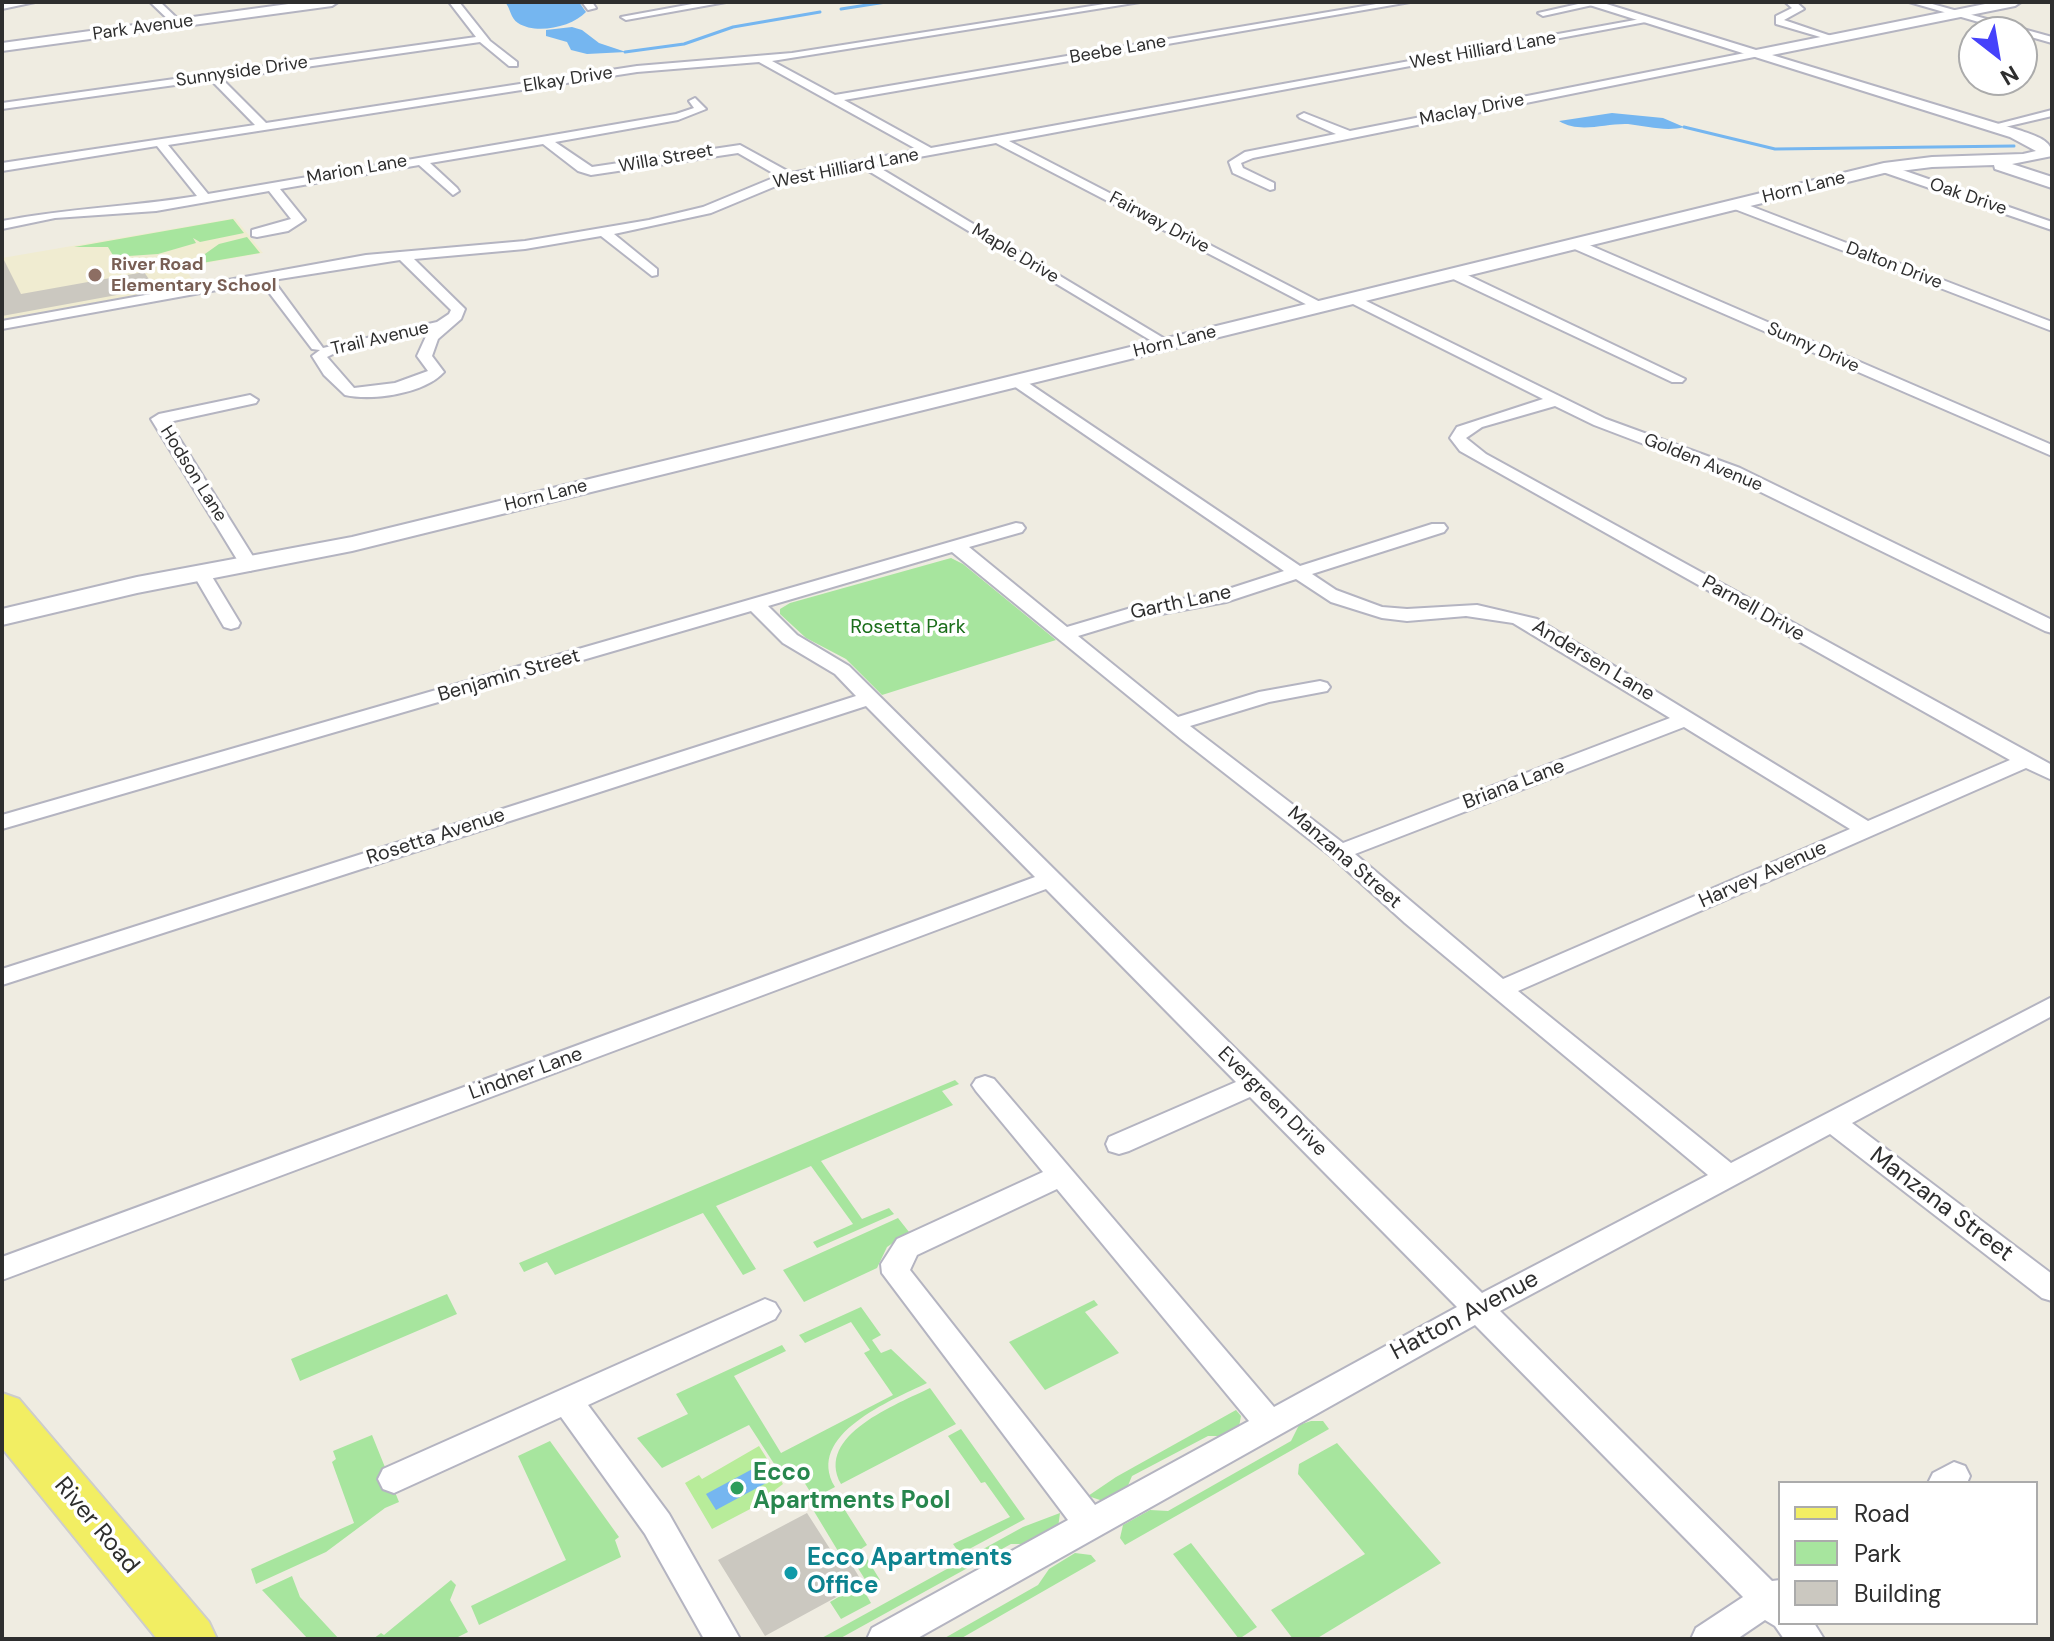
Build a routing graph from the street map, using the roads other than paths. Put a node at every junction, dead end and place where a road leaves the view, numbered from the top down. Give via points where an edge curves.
1 (30, 2) edge
2 (155, 2) edge
3 (332, 2) edge
4 (454, 2) edge
5 (721, 2) edge
6 (1135, 2) edge
7 (1405, 2) edge
8 (1790, 2) edge
9 (1914, 2) edge
10 (2015, 2) edge
11 (1589, 3) edge
12 (2, 6) edge
13 (1543, 13) dead end
14 (1953, 14) junction
15 (1961, 16) edge
16 (626, 17) dead end
17 (1646, 21) junction
18 (177, 23) junction
19 (483, 39) junction
20 (1830, 39) junction
21 (2, 47) edge
22 (1755, 54) junction
23 (763, 60) junction
24 (513, 64) dead end
25 (213, 76) junction
26 (832, 99) junction
27 (695, 101) dead end
28 (2, 106) edge
29 (2052, 113) edge
30 (1304, 116) dead end
31 (263, 126) junction
32 (1992, 127) junction
33 (1348, 135) junction
34 (544, 139) junction
35 (999, 140) junction
36 (160, 142) junction
37 (930, 152) junction
38 (420, 160) junction
39 (1984, 161) junction
40 (865, 164) junction
41 (2, 167) edge
42 (1884, 168) junction
43 (790, 178) junction
44 (2052, 183) edge
45 (270, 185) junction
46 (1270, 186) dead end
47 (453, 191) dead end
48 (203, 196) junction
49 (1736, 205) junction
50 (2, 225) edge
51 (2052, 226) edge
52 (604, 232) junction
53 (257, 233) dead end
54 (1575, 244) junction
55 (403, 255) junction
56 (652, 272) dead end
57 (1454, 274) junction
58 (264, 277) junction
59 (1354, 299) junction
60 (1319, 307) junction
61 (2, 325) edge
62 (442, 325) junction
63 (2052, 327) edge
64 (1165, 345) junction
65 (317, 346) dead end
66 (1677, 379) dead end
67 (1016, 381) junction
68 (250, 400) dead end
69 (1557, 400) junction
70 (2052, 451) edge
71 (1016, 528) dead end
72 (1438, 528) dead end
73 (956, 546) junction
74 (250, 566) junction
75 (1298, 572) junction
76 (202, 574) junction
77 (755, 604) junction
78 (2, 617) edge
79 (231, 623) dead end
80 (2052, 627) edge
81 (1064, 634) junction
82 (1320, 687) dead end
83 (869, 698) junction
84 (1688, 718) junction
85 (1175, 724) junction
86 (2027, 760) junction
87 (2052, 774) edge
88 (2, 822) edge
89 (1867, 830) junction
90 (1340, 852) junction
91 (1051, 879) junction
92 (2, 977) edge
93 (1500, 990) junction
94 (2050, 1009) edge
95 (1255, 1084) junction
96 (985, 1085) dead end
97 (1831, 1121) junction
98 (1119, 1144) dead end
99 (1727, 1175) junction
100 (1060, 1176) junction
101 (2, 1269) edge
102 (2052, 1290) edge
103 (1478, 1309) junction
104 (765, 1311) dead end
105 (566, 1401) junction
106 (1269, 1423) junction
107 (7, 1428) edge
108 (394, 1479) dead end
109 (1090, 1524) junction
110 (1778, 1605) edge
111 (1778, 1608) edge
112 (190, 1639) edge
113 (723, 1639) edge
114 (884, 1639) edge
115 (1708, 1639) edge

1 - 12 street
2 - 18 street
3 - 18 street, Park Avenue
4 - 19 street
5 - 16 street
6 - 23 street, Elkay Drive
7 - 26 street, Beebe Lane
8 - 20 street via 1798,10 1779,22
9 - 14 street
10 - 14 street
11 - 13 street
11 - 17 street, Horn Lane
14 - 15 street
14 - 20 street
17 - 22 street, Horn Lane
17 - 35 street, West Hilliard Lane
18 - 21 street, Park Avenue
19 - 24 street
19 - 25 street, Sunnyside Drive
20 - 22 street
22 - 32 street, Horn Lane
22 - 33 street, Maclay Drive
23 - 26 street
23 - 31 street, Elkay Drive via 646,68
25 - 28 street, Sunnyside Drive
25 - 31 street
26 - 37 street
27 - 34 street, Marion Lane via 700,109 686,115
29 - 32 street
30 - 33 street
31 - 36 street, Elkay Drive
32 - 39 street, Horn Lane via 2035,142 2046,153
33 - 46 street, Maclay Drive via 1235,162 1237,170
34 - 38 street, Marion Lane
34 - 43 street, Willa Street via 589,172 746,148
35 - 37 street, West Hilliard Lane
35 - 60 street, Fairway Drive
36 - 41 street, Elkay Drive
36 - 48 street
37 - 40 street, West Hilliard Lane
38 - 45 street, Marion Lane
38 - 47 street
39 - 42 street, Horn Lane
39 - 44 street
40 - 43 street, West Hilliard Lane
40 - 64 street, Maple Drive
42 - 49 street, Horn Lane
42 - 51 street, Oak Drive
43 - 52 street, West Hilliard Lane via 696,214
45 - 48 street, Marion Lane
45 - 53 street via 299,220
48 - 50 street, Marion Lane via 156,207 41,216
49 - 54 street, Horn Lane
49 - 63 street, Dalton Drive
52 - 55 street, West Hilliard Lane via 504,248
52 - 56 street
54 - 57 street, Horn Lane
54 - 70 street, Sunny Drive
55 - 58 street, West Hilliard Lane
55 - 62 street via 458,309
57 - 59 street, Horn Lane
57 - 66 street
58 - 61 street, West Hilliard Lane
58 - 65 street
59 - 60 street, Horn Lane
59 - 69 street, Golden Avenue
60 - 64 street, Horn Lane
62 - 62 street, Trail Avenue via 424,356 436,372 418,382 350,392 319,356 336,347
64 - 67 street, Horn Lane
67 - 74 street, Horn Lane
67 - 75 street, Andersen Lane
68 - 74 street, Hodson Lane via 159,419
69 - 80 street, Golden Avenue via 1619,430 1734,472
69 - 86 street, Parnell Drive via 1476,424 1458,438 1480,457
71 - 73 street, Benjamin Street
72 - 75 street, Garth Lane
73 - 77 street, Benjamin Street
73 - 81 street, Manzana Street
74 - 76 street, Horn Lane
75 - 81 street, Garth Lane via 1198,604 1131,614
75 - 84 street, Andersen Lane via 1329,594 1364,609 1411,615 1475,611 1521,619
76 - 78 street, Horn Lane
76 - 79 street
77 - 83 street, Evergreen Drive via 785,635 832,662
77 - 88 street, Benjamin Street
81 - 85 street, Manzana Street
82 - 85 street via 1266,696
83 - 91 street, Evergreen Drive
83 - 92 street, Rosetta Avenue
84 - 89 street, Andersen Lane
84 - 90 street, Briana Lane
85 - 90 street, Manzana Street
86 - 87 street, Parnell Drive
86 - 89 street, Harvey Avenue
89 - 93 street, Harvey Avenue
90 - 93 street, Manzana Street
91 - 95 street, Evergreen Drive
91 - 101 street, Lindner Lane
93 - 99 street, Manzana Street
94 - 97 street, Hatton Avenue
95 - 98 street
95 - 103 street, Evergreen Drive
96 - 100 street
97 - 99 street, Hatton Avenue
97 - 102 street, Manzana Street
99 - 103 street, Hatton Avenue
100 - 106 street
100 - 109 street via 907,1247 895,1264 896,1273
103 - 106 street, Hatton Avenue
103 - 110 street, Evergreen Drive
104 - 105 street
105 - 108 street
105 - 113 street via 657,1524
106 - 109 street, Hatton Avenue
107 - 112 main road, River Road
109 - 114 street, Hatton Avenue
111 - 115 street

